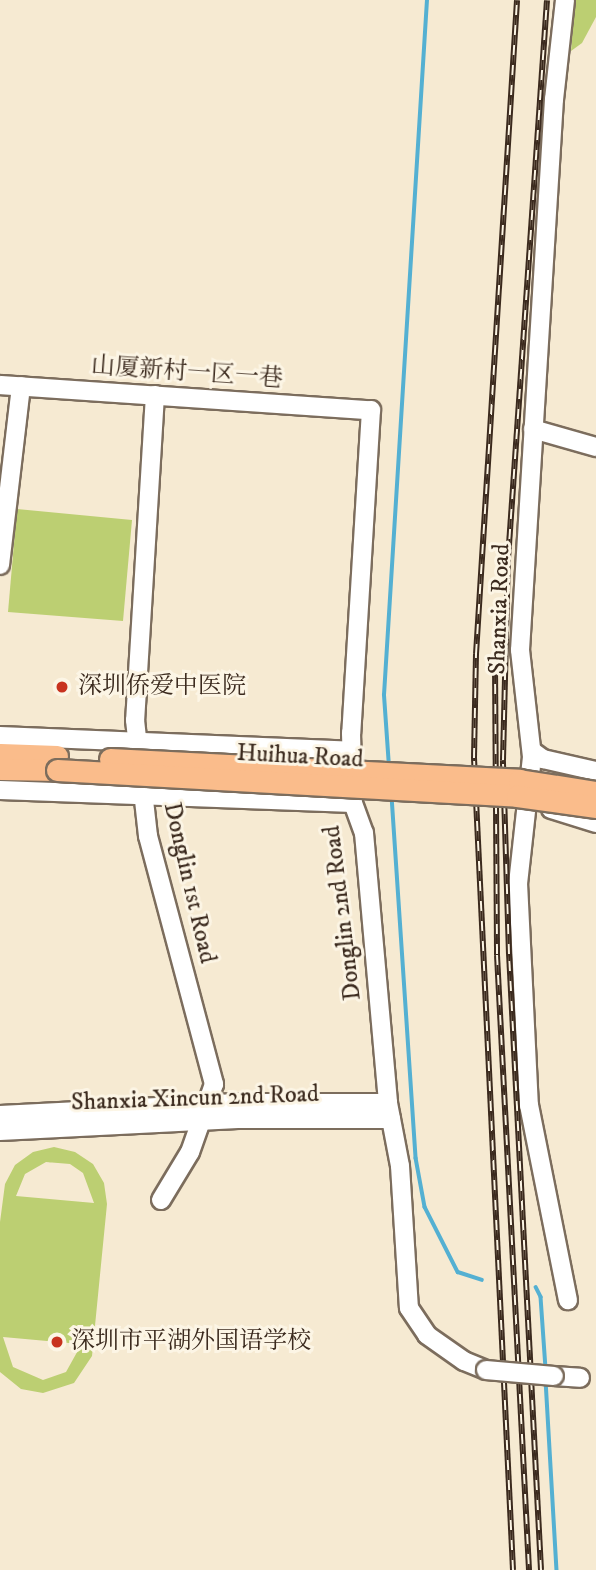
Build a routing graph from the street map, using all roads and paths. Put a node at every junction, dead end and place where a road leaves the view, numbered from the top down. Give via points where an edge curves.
1 (565, 0) edge
2 (0, 384) edge
3 (21, 386) junction
4 (155, 395) junction
5 (371, 410) joint
6 (533, 429) junction
7 (596, 447) edge
8 (0, 565) edge
9 (0, 736) edge
10 (138, 742) junction
11 (352, 751) junction
12 (532, 751) junction
13 (0, 754) edge
14 (57, 763) junction
15 (0, 769) edge
16 (596, 771) edge
17 (0, 790) edge
18 (596, 792) edge
19 (143, 796) junction
20 (528, 802) junction
21 (353, 803) junction
22 (596, 807) edge
23 (596, 822) edge
24 (389, 1111) junction
25 (204, 1112) junction
26 (0, 1115) edge
27 (0, 1131) edge
28 (161, 1200) dead end
29 (568, 1300) dead end
30 (580, 1378) dead end

1 - 6 street, Shanxia Road via 553,110
2 - 3 street, 山厦新村一区一巷
3 - 4 street, 山厦新村一区一巷
3 - 8 street
4 - 5 street, 山厦新村一区一巷
4 - 10 street, Donglin 1st Road via 135,720
5 - 11 street, Donglin 2nd Road
6 - 7 street
6 - 12 street, Shanxia Road via 520,650
9 - 10 street
10 - 11 street
10 - 19 street, Donglin 1st Road
11 - 21 street, Donglin 2nd Road
12 - 16 street via 543,759
12 - 20 street, Shanxia Road
13 - 14 main road, Huihua Road
14 - 15 main road, Huihua Road
14 - 18 main road, Huihua Road, bridge via 519,780
14 - 22 main road, Huihua Road, bridge via 517,796
17 - 19 street
19 - 21 street
19 - 25 street, Donglin 1st Road via 148,836 214,1084
20 - 23 street
20 - 29 street, Shanxia Road via 519,883 529,1105
21 - 24 street, Donglin 2nd Road via 364,833
24 - 25 street, Shanxia Xincun 2nd Road
24 - 30 street, Donglin 2nd Road, bridge via 400,1166 410,1308 427,1335 464,1362 486,1370
25 - 26 street, Shanxia Xincun 2nd Road
25 - 27 street, Shanxia Xincun 2nd Road
25 - 28 street, Donglin 1st Road via 190,1152

